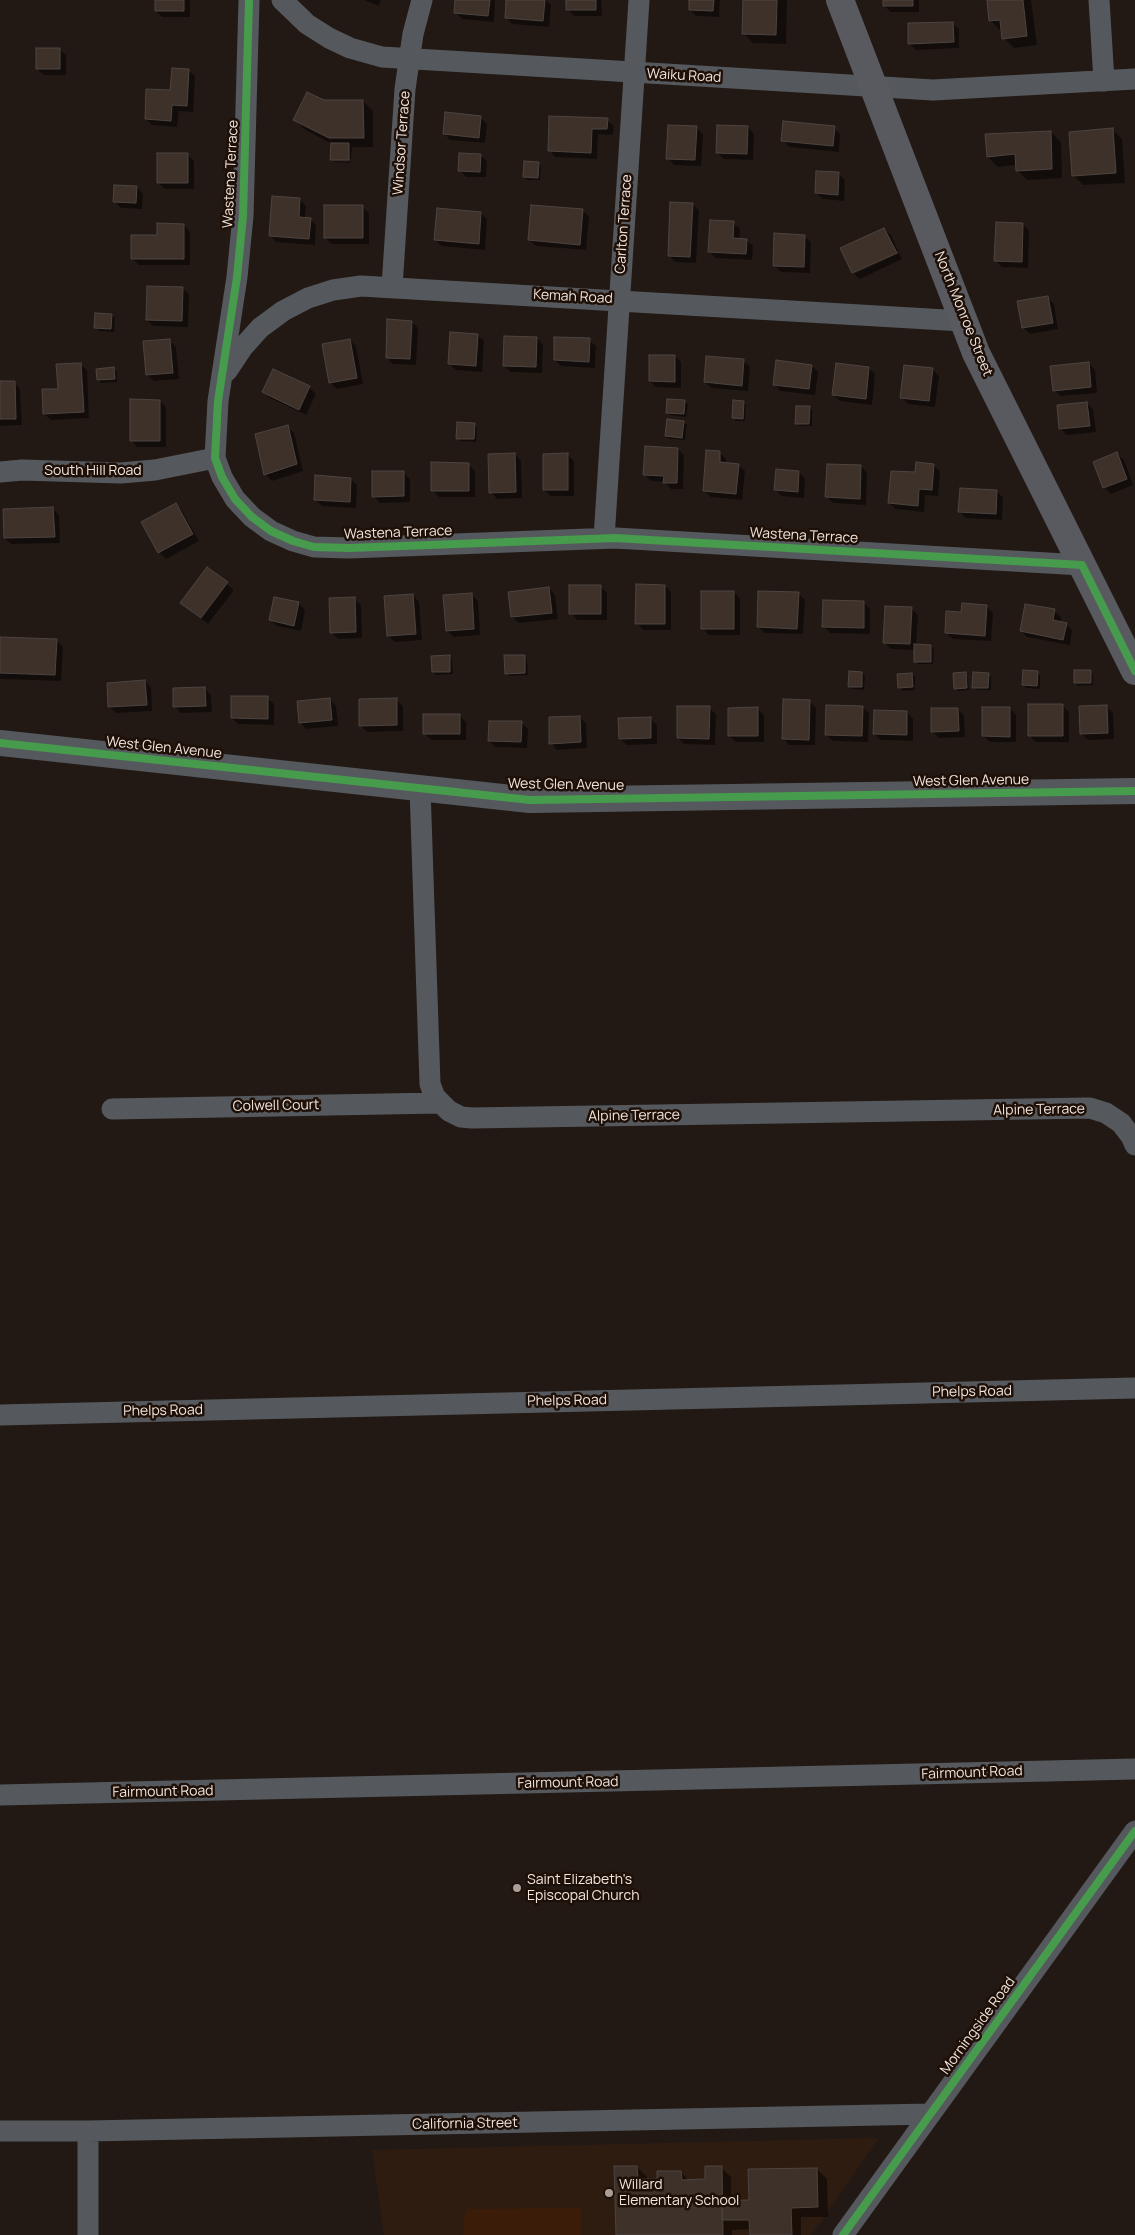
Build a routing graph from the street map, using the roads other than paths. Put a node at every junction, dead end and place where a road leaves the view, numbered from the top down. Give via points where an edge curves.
1 (249, 0) edge
2 (282, 0) edge
3 (422, 0) edge
4 (639, 0) edge
5 (840, 0) edge
6 (1099, 0) edge
7 (409, 59) junction
8 (634, 73) junction
9 (1135, 79) edge
10 (1104, 81) junction
11 (874, 87) junction
12 (392, 287) junction
13 (620, 300) junction
14 (963, 320) junction
15 (221, 383) junction
16 (215, 458) junction
17 (0, 472) edge
18 (604, 538) junction
19 (1082, 565) junction
20 (1135, 671) edge
21 (0, 743) edge
22 (420, 788) junction
23 (1135, 791) edge
24 (439, 1103) junction
25 (112, 1109) dead end
26 (1135, 1144) edge
27 (1135, 1388) edge
28 (0, 1415) edge
29 (1135, 1769) edge
30 (0, 1795) edge
31 (1135, 1831) edge
32 (930, 2114) junction
33 (0, 2131) edge
34 (88, 2131) junction
35 (88, 2235) edge
36 (843, 2235) edge

1 - 15 street, Wastena Terrace via 243,216
2 - 7 street, Waiku Road via 307,24 336,42 382,57
3 - 7 street, Windsor Terrace
4 - 8 street, Carlton Terrace
5 - 11 main road, North Monroe Street
6 - 10 street
7 - 8 street, Waiku Road
7 - 12 street, Windsor Terrace
8 - 11 street, Waiku Road
8 - 13 street, Carlton Terrace
9 - 10 street, Waiku Road
10 - 11 street, Waiku Road via 934,90
11 - 14 main road, North Monroe Street
12 - 13 street, Kemah Road
12 - 15 street, Kemah Road via 361,286 333,290 283,311 260,328 243,347
13 - 14 street, Kemah Road
13 - 18 street, Carlton Terrace
14 - 19 main road, North Monroe Street
15 - 16 street, Wastena Terrace via 215,426
16 - 17 street, South Hill Road via 121,473
16 - 18 street, Wastena Terrace via 222,477 252,517 271,531 314,547
18 - 19 street, Wastena Terrace
19 - 20 main road, North Monroe Street
21 - 22 street, West Glen Avenue
22 - 23 street, West Glen Avenue via 530,800
22 - 24 street via 430,1084
24 - 25 street, Colwell Court
24 - 26 street, Alpine Terrace via 461,1117 472,1118 1090,1108 1121,1123
27 - 28 street, Phelps Road
29 - 30 street, Fairmount Road
31 - 32 street, Morningside Road
32 - 34 street, California Street
32 - 36 street, Morningside Road
33 - 34 street, California Street
34 - 35 street

